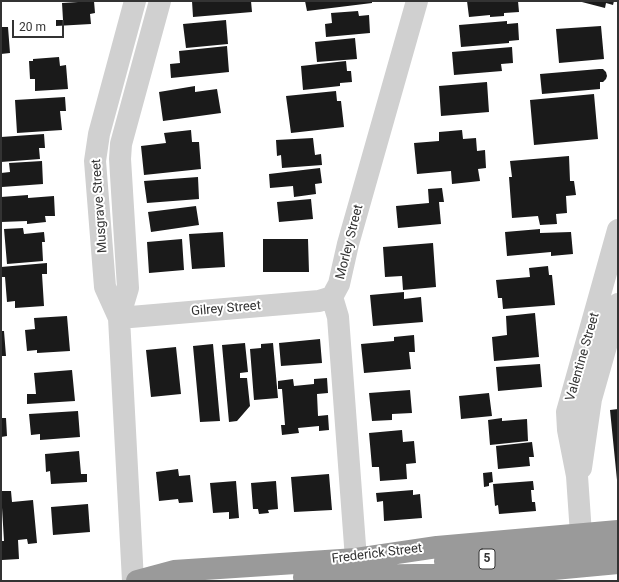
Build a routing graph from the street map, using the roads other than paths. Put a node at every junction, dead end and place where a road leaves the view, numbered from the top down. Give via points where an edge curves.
1 (135, 1) edge
2 (160, 1) edge
3 (417, 1) edge
4 (618, 230) edge
5 (332, 297) junction
6 (618, 304) edge
7 (119, 318) junction
8 (578, 487) junction
9 (618, 531) edge
10 (581, 534) junction
11 (618, 547) edge
12 (356, 559) junction
13 (618, 563) edge
14 (133, 581) edge
15 (137, 581) edge
16 (234, 581) edge

1 - 7 street, Musgrave Street via 99,134 95,161 105,287
2 - 7 street, Musgrave Street via 121,144 128,288
3 - 5 street, Morley Street via 339,284
4 - 8 street, Valentine Street via 567,412
5 - 7 street, Gilrey Street via 319,302
5 - 12 street, Morley Street via 338,317
6 - 8 street, Valentine Street via 591,399
7 - 14 street, Musgrave Street
8 - 10 street, Valentine Street
9 - 10 highway, Frederick Street
10 - 12 highway, Frederick Street via 437,546
11 - 12 highway, 5 via 507,558 396,564
12 - 15 highway, Frederick Street / 5 via 174,571
13 - 16 highway, Frederick Street / 5 via 501,574 332,576

